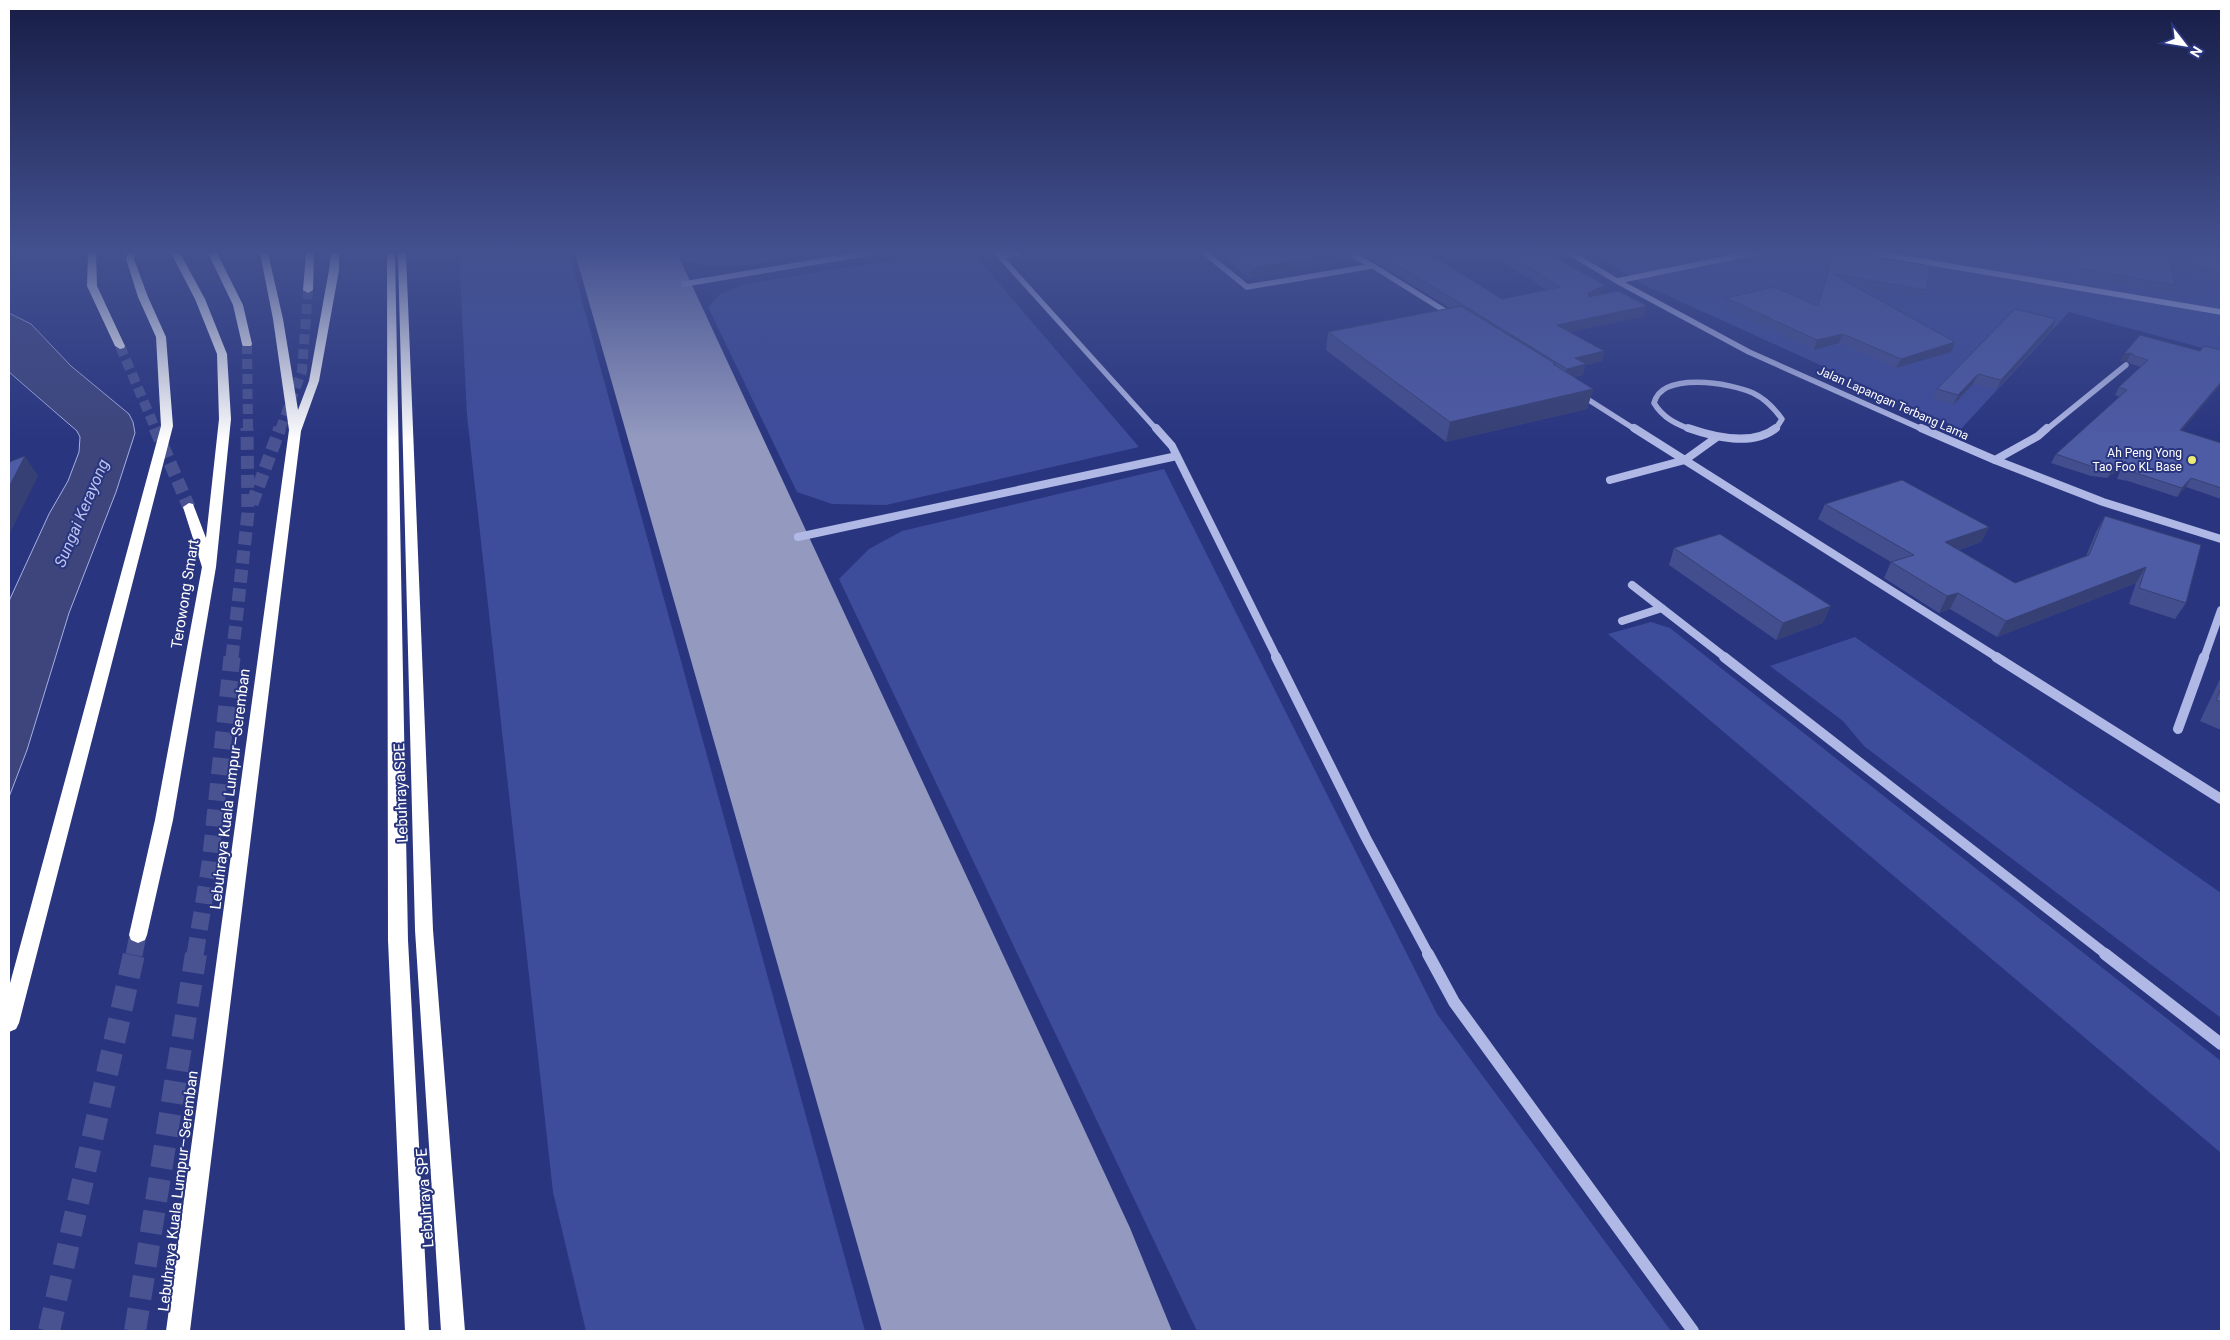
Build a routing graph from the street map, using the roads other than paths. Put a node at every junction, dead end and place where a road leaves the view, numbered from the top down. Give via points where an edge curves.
1 (106, 316) edge
2 (151, 316) edge
3 (207, 316) edge
4 (240, 316) edge
5 (277, 316) edge
6 (326, 316) edge
7 (392, 316) edge
8 (404, 316) edge
9 (1054, 316) edge
10 (1453, 316) edge
11 (1680, 316) edge
12 (1457, 318) edge
13 (247, 344) tunnel mouth
14 (120, 346) tunnel mouth
15 (2126, 365) edge
16 (1575, 392) edge
17 (295, 430) junction
18 (1717, 437) junction
19 (1177, 456) junction
20 (1685, 460) junction
21 (1995, 460) junction
22 (1610, 480) dead end
23 (189, 507) tunnel mouth
24 (798, 537) dead end
25 (2221, 539) edge
26 (209, 567) junction
27 (1632, 585) dead end
28 (1662, 608) junction
29 (2221, 610) edge
30 (1622, 621) dead end
31 (2178, 729) dead end
32 (2221, 799) edge
33 (138, 935) tunnel mouth
34 (9, 1023) edge
35 (2221, 1044) edge
36 (178, 1331) edge
37 (417, 1331) edge
38 (454, 1331) edge
39 (1693, 1331) edge

1 - 14 highway
2 - 34 highway via 161,337 167,426
3 - 26 highway, Terowong Smart via 222,354 225,419
4 - 13 highway
5 - 17 highway, Lebuhraya Kuala Lumpur–Seremban
6 - 17 highway via 314,381
7 - 37 highway, Lebuhraya SPE via 398,940
8 - 38 highway, Lebuhraya SPE via 424,930
9 - 19 street via 1158,429
10 - 12 lane
11 - 21 street, Jalan Lapangan Terbang Lama via 1748,352
15 - 21 lane via 2038,436
16 - 20 lane
17 - 36 highway, Lebuhraya Kuala Lumpur–Seremban
18 - 18 street via 1740,439 1770,434 1780,428 1782,419 1777,409 1754,394 1710,383 1677,384 1663,388 1656,395 1654,404 1672,422
18 - 20 street
19 - 24 street
19 - 39 lane via 1366,838 1454,1002
20 - 22 street
20 - 32 street
21 - 25 street, Jalan Lapangan Terbang Lama via 2103,502
23 - 26 highway
26 - 33 highway, Terowong Smart via 164,820
27 - 28 street
28 - 30 street
28 - 35 street
29 - 31 street

